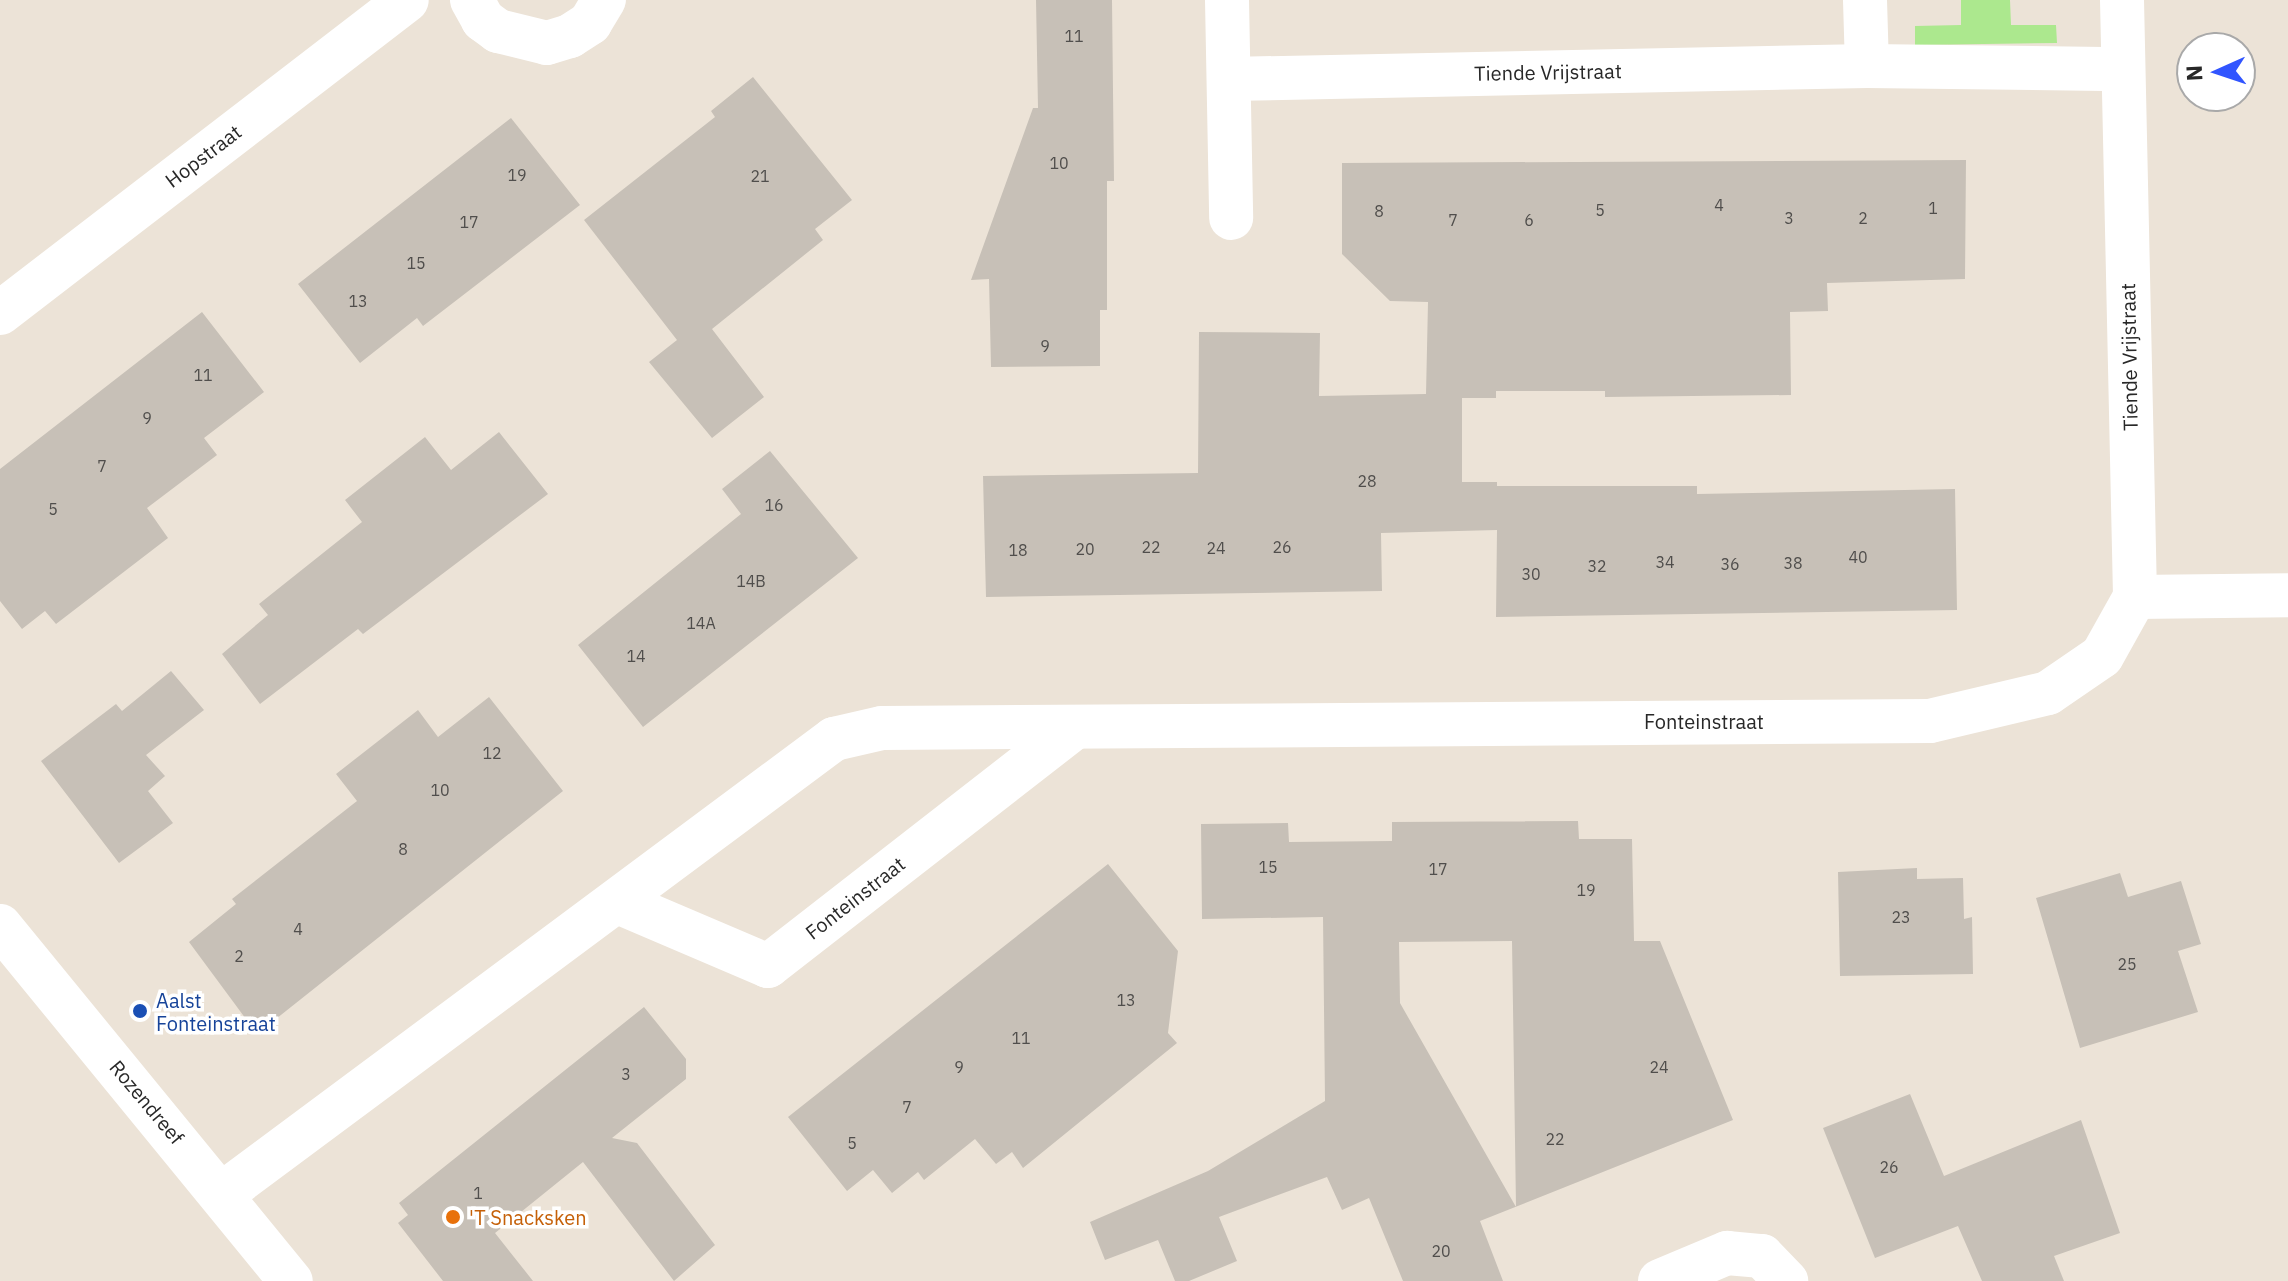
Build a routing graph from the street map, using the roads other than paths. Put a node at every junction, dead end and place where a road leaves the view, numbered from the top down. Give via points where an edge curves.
1 (407, 0) edge
2 (472, 0) edge
3 (604, 0) edge
4 (1227, 0) edge
5 (1865, 0) edge
6 (2122, 0) edge
7 (1867, 66) junction
8 (2123, 69) junction
9 (1229, 79) junction
10 (1231, 218) dead end
11 (0, 313) edge
12 (2288, 595) edge
13 (2135, 597) junction
14 (1071, 730) junction
15 (618, 902) junction
16 (0, 926) edge
17 (222, 1194) junction
18 (291, 1281) edge
19 (1660, 1281) edge
20 (1786, 1281) edge

1 - 11 street, Hopstraat
2 - 3 street via 483,20 498,31 547,43 590,23
4 - 9 street
5 - 7 street
6 - 8 street, Tiende Vrijstraat
7 - 8 street, Tiende Vrijstraat
7 - 9 street, Tiende Vrijstraat
8 - 13 street, Tiende Vrijstraat
9 - 10 street
12 - 13 street
13 - 14 street, Fonteinstraat via 2102,656 2048,693 1930,721 1545,721
14 - 15 street, Fonteinstraat via 882,728 834,739
14 - 15 street, Fonteinstraat via 768,966
15 - 17 street, Fonteinstraat
16 - 17 street, Rozendreef
17 - 18 street, Rozendreef
19 - 20 street via 1727,1253 1762,1256

